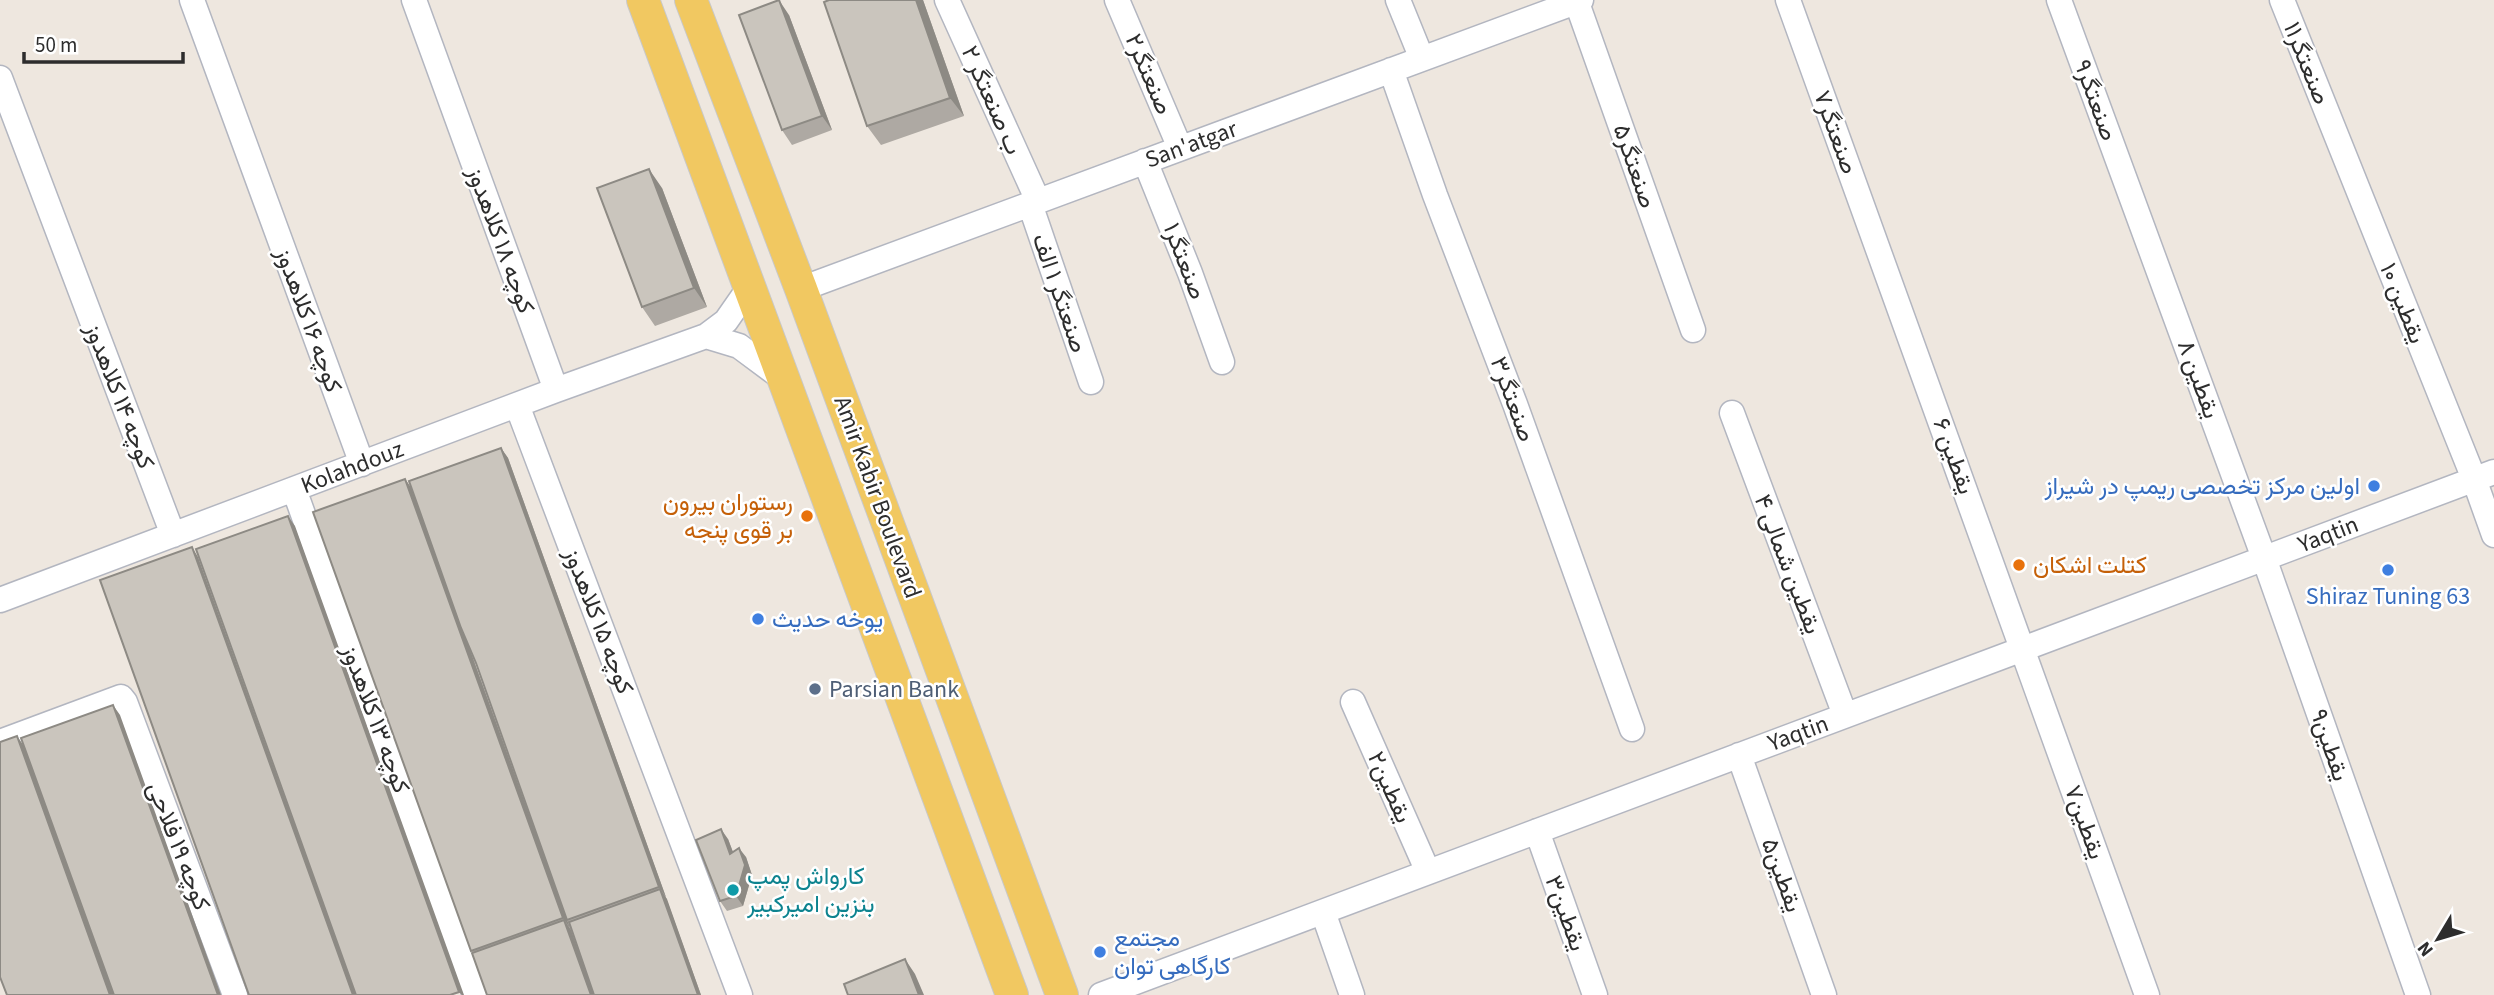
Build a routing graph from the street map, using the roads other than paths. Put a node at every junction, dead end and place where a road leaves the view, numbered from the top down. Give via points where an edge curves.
1 (192, 0) edge
2 (414, 0) edge
3 (643, 0) edge
4 (947, 0) edge
5 (1117, 0) edge
6 (1398, 0) edge
7 (1578, 0) edge
8 (1788, 0) edge
9 (2059, 0) edge
10 (2282, 0) edge
11 (694, 9) edge
12 (654, 31) junction
13 (1422, 59) junction
14 (1391, 70) junction
15 (0, 78) edge
16 (2333, 126) joint
17 (1180, 148) junction
18 (1145, 161) junction
19 (2133, 201) joint
20 (1034, 202) junction
21 (1884, 264) joint
22 (749, 288) junction
23 (801, 289) junction
24 (1693, 330) dead end
25 (706, 336) junction
26 (1222, 362) dead end
27 (782, 378) junction
28 (1091, 382) dead end
29 (556, 390) junction
30 (517, 405) junction
31 (1732, 413) dead end
32 (362, 464) junction
33 (2484, 475) edge
34 (294, 489) junction
35 (173, 535) junction
36 (2494, 535) edge
37 (2264, 558) junction
38 (0, 600) edge
39 (2023, 648) junction
40 (1353, 702) dead end
41 (1845, 715) junction
42 (1632, 729) dead end
43 (0, 742) edge
44 (1739, 755) junction
45 (1537, 831) junction
46 (1428, 872) junction
47 (1323, 912) junction
48 (235, 995) edge
49 (475, 995) edge
50 (740, 995) edge
51 (1012, 995) edge
52 (1062, 995) edge
53 (1101, 995) edge
54 (1352, 995) edge
55 (1595, 995) edge
56 (1824, 995) edge
57 (2147, 995) edge
58 (2418, 995) edge

1 - 32 street, کوچه ۱۶ کلاهدوز
2 - 29 street, کوچه ۱۸ کلاهدوز
3 - 12 main road, Amir Kabir Boulevard
4 - 20 street, ۲ ب صنعتگر
5 - 17 street, صنعتگر۲
6 - 13 street
7 - 13 street, San'atgar
7 - 24 street, صنعتگر۵
8 - 21 street, صنعتگر۷
9 - 19 street, صنعتگر۹
10 - 16 street, صنعتگر۱۱
11 - 12 main road
11 - 23 main road, Amir Kabir Boulevard
12 - 22 main road, Amir Kabir Boulevard
13 - 14 street, San'atgar
14 - 17 street, San'atgar
14 - 42 street, صنعتگر۳
15 - 35 street, کوچه ۱۴ کلاهدوز
16 - 33 street, یقطین ۱۰
17 - 18 street, San'atgar
18 - 20 street, San'atgar
18 - 26 street, صنعتگر۱
19 - 37 street, یقطین ۸
20 - 23 street, San'atgar
20 - 28 street, صنعتگر ۱ الف
21 - 39 street, یقطین ۶
22 - 25 street, Kolahdouz via 726,321
22 - 27 main road, Amir Kabir Boulevard
23 - 52 main road, Amir Kabir Boulevard
25 - 27 street via 740,346
25 - 29 street, Kolahdouz
27 - 51 main road, Amir Kabir Boulevard
29 - 30 street, Kolahdouz
30 - 32 street, Kolahdouz
30 - 50 street, کوچه ۱۵ کلاهدوز
31 - 41 street, یقطین شمالی ۴
32 - 34 street, Kolahdouz
33 - 36 street, یقطین ۱۰
33 - 37 street, Yaqtin
34 - 35 street, Kolahdouz
34 - 49 street, کوچه ۱۳ کلاهدوز
35 - 38 street, Kolahdouz
37 - 39 street, Yaqtin
37 - 58 street, یقطین۹
39 - 41 street, Yaqtin
39 - 57 street, یقطین۷
40 - 46 street, یقطین۲
41 - 44 street, Yaqtin
43 - 48 street, کوچه ۱۹ فلاحی via 121,697
44 - 45 street, Yaqtin
44 - 56 street, یقطین۵
45 - 46 street, Yaqtin
45 - 55 street, یقطین۳
46 - 47 street, Yaqtin
47 - 53 street, Yaqtin
47 - 54 street

